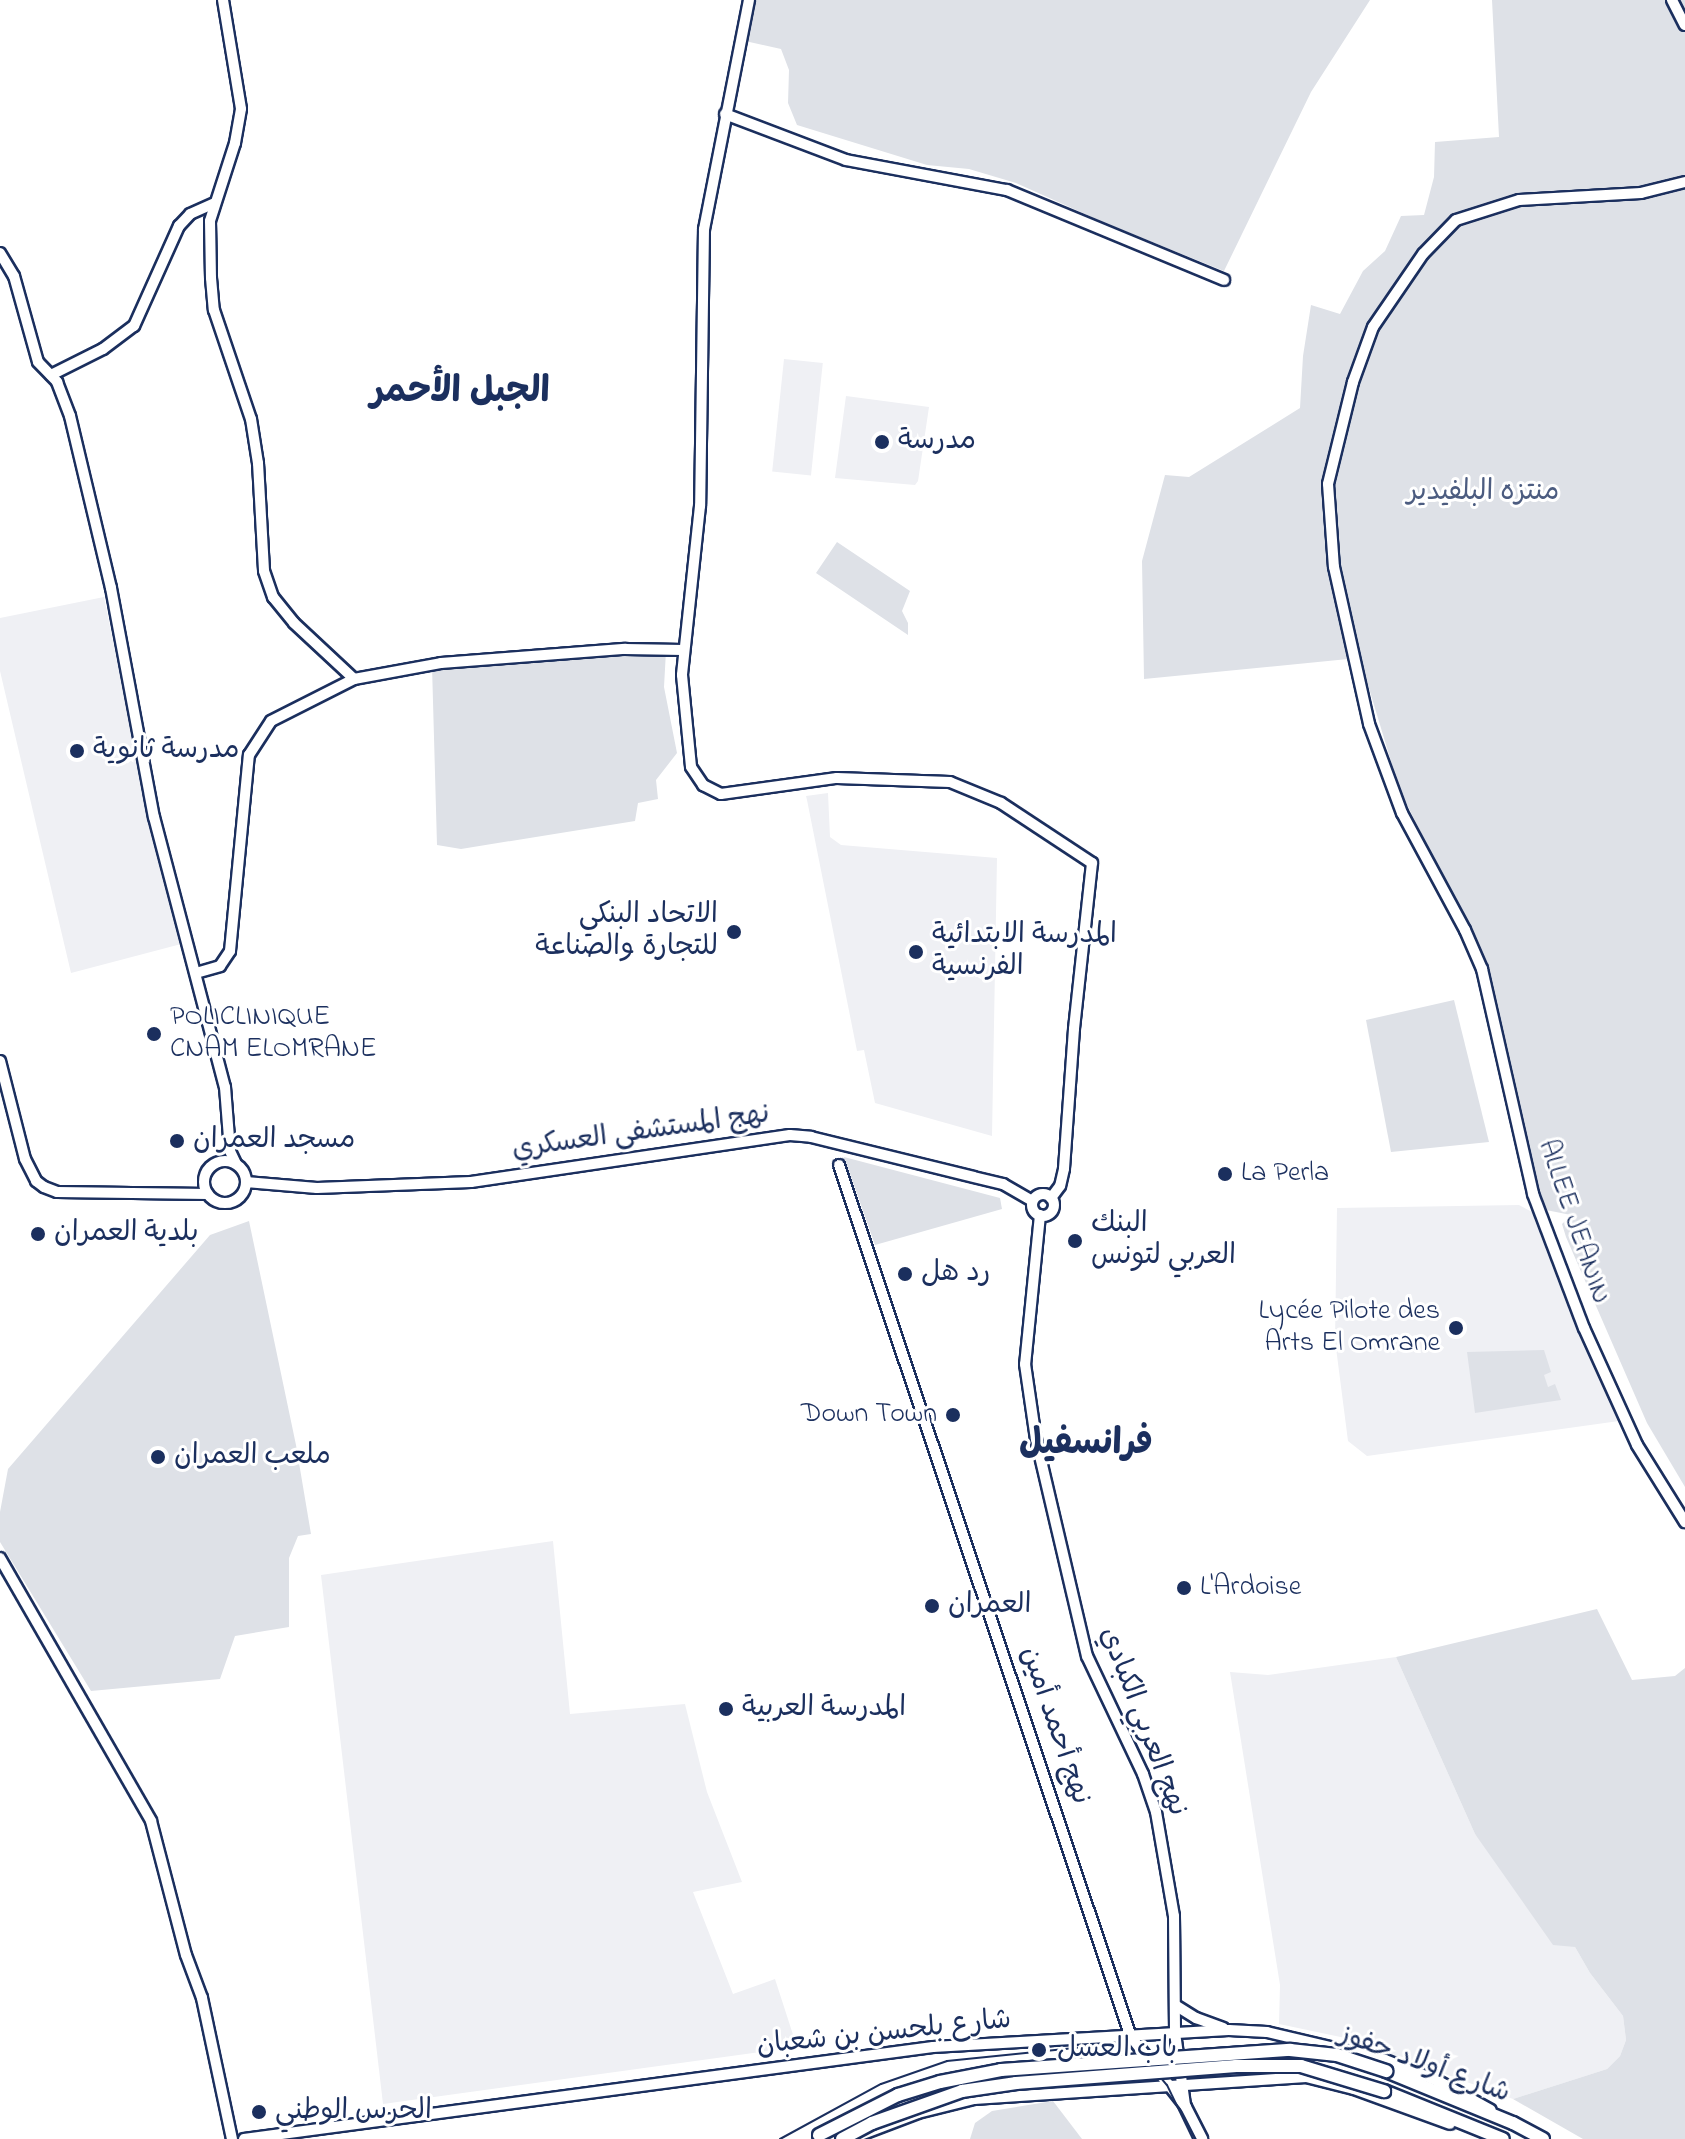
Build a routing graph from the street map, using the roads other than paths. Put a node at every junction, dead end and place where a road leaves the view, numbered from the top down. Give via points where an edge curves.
1 (223, 0) edge
2 (749, 0) edge
3 (1672, 0) edge
4 (1685, 25) edge
5 (725, 114) junction
6 (1685, 182) edge
7 (215, 203) junction
8 (0, 253) edge
9 (1224, 280) dead end
10 (51, 375) junction
11 (683, 650) junction
12 (354, 679) junction
13 (196, 973) junction
14 (0, 1061) edge
15 (236, 1164) junction
16 (839, 1165) dead end
17 (246, 1182) junction
18 (208, 1194) junction
19 (1051, 1198) junction
20 (1033, 1201) junction
21 (1040, 1215) junction
22 (1685, 1522) edge
23 (0, 1558) edge
24 (1175, 2005) junction
25 (1229, 2030) junction
26 (1175, 2033) junction
27 (1131, 2037) junction
28 (1183, 2083) junction
29 (1169, 2085) junction
30 (1186, 2107) junction
31 (1513, 2123) junction
32 (815, 2137) edge
33 (232, 2139) edge
34 (244, 2139) edge
35 (842, 2139) edge
36 (851, 2139) edge
37 (1202, 2139) edge
38 (1494, 2139) edge
39 (1503, 2139) edge
40 (1543, 2139) edge

1 - 7 street via 241,109
2 - 5 street
3 - 4 street
5 - 9 street via 846,160 1007,190
5 - 11 street via 704,229 700,506
6 - 22 street, ALLEE JEANIN via 1641,193 1519,200 1456,220 1423,254 1368,339 1328,484 1330,543 1366,714 1398,803 1460,921 1489,994 1510,1104 1542,1219 1625,1423
7 - 10 street via 190,214 179,226 134,326 103,349
7 - 12 street via 209,242 214,310 251,419 264,571 273,597 294,623
8 - 10 street via 14,276 38,362
10 - 13 street via 61,388 73,429 111,588 154,817
11 - 12 street via 625,649 456,662
11 - 19 street via 682,698 691,767 713,792 837,778 950,782 1001,803 1092,863 1064,1169
12 - 13 street via 282,713 256,740 249,755 230,951 220,966
13 - 15 street via 225,1087 230,1151
14 - 18 street via 25,1159 44,1187
15 - 17 street
15 - 18 street via 213,1165 204,1179
16 - 27 street, نهج أحمد أمين
17 - 18 street via 233,1202 219,1202
17 - 20 street, نهج المستشفى العسكري via 317,1188 471,1182 790,1135 1003,1184
19 - 20 street via 1041,1195
19 - 21 street via 1052,1211
20 - 21 street
21 - 24 street, نهج العربي الكبادي via 1025,1364 1036,1439 1087,1656 1156,1812 1174,1916
23 - 33 street via 151,1821 202,1998
24 - 25 street
24 - 26 street, نهج العربي الكبادي
25 - 26 street, شارع بلحسن بن شعبان
25 - 31 street, شارع بلحسن بن شعبان via 1279,2034 1385,2060 1455,2089
26 - 27 street, شارع بلحسن بن شعبان
26 - 28 street, نهج العربي الكبادي
27 - 29 street, نهج أحمد أمين
27 - 34 street, شارع بلحسن بن شعبان via 933,2047
28 - 29 street, شارع أولاد حفوز
28 - 30 street, نهج العربي الكبادي
28 - 38 street, شارع أولاد حفوز via 1317,2079
29 - 30 street, نهج أحمد أمين
29 - 36 street, شارع أولاد حفوز via 974,2099 918,2113
30 - 37 street
31 - 32 main road, شارع أولاد حفوز, bridge via 1386,2071 1337,2055 1290,2050 1001,2070 898,2095
31 - 40 main road, شارع أولاد حفوز
35 - 39 main road, شارع أولاد حفوز, bridge via 962,2091 1236,2066 1301,2066 1384,2091

